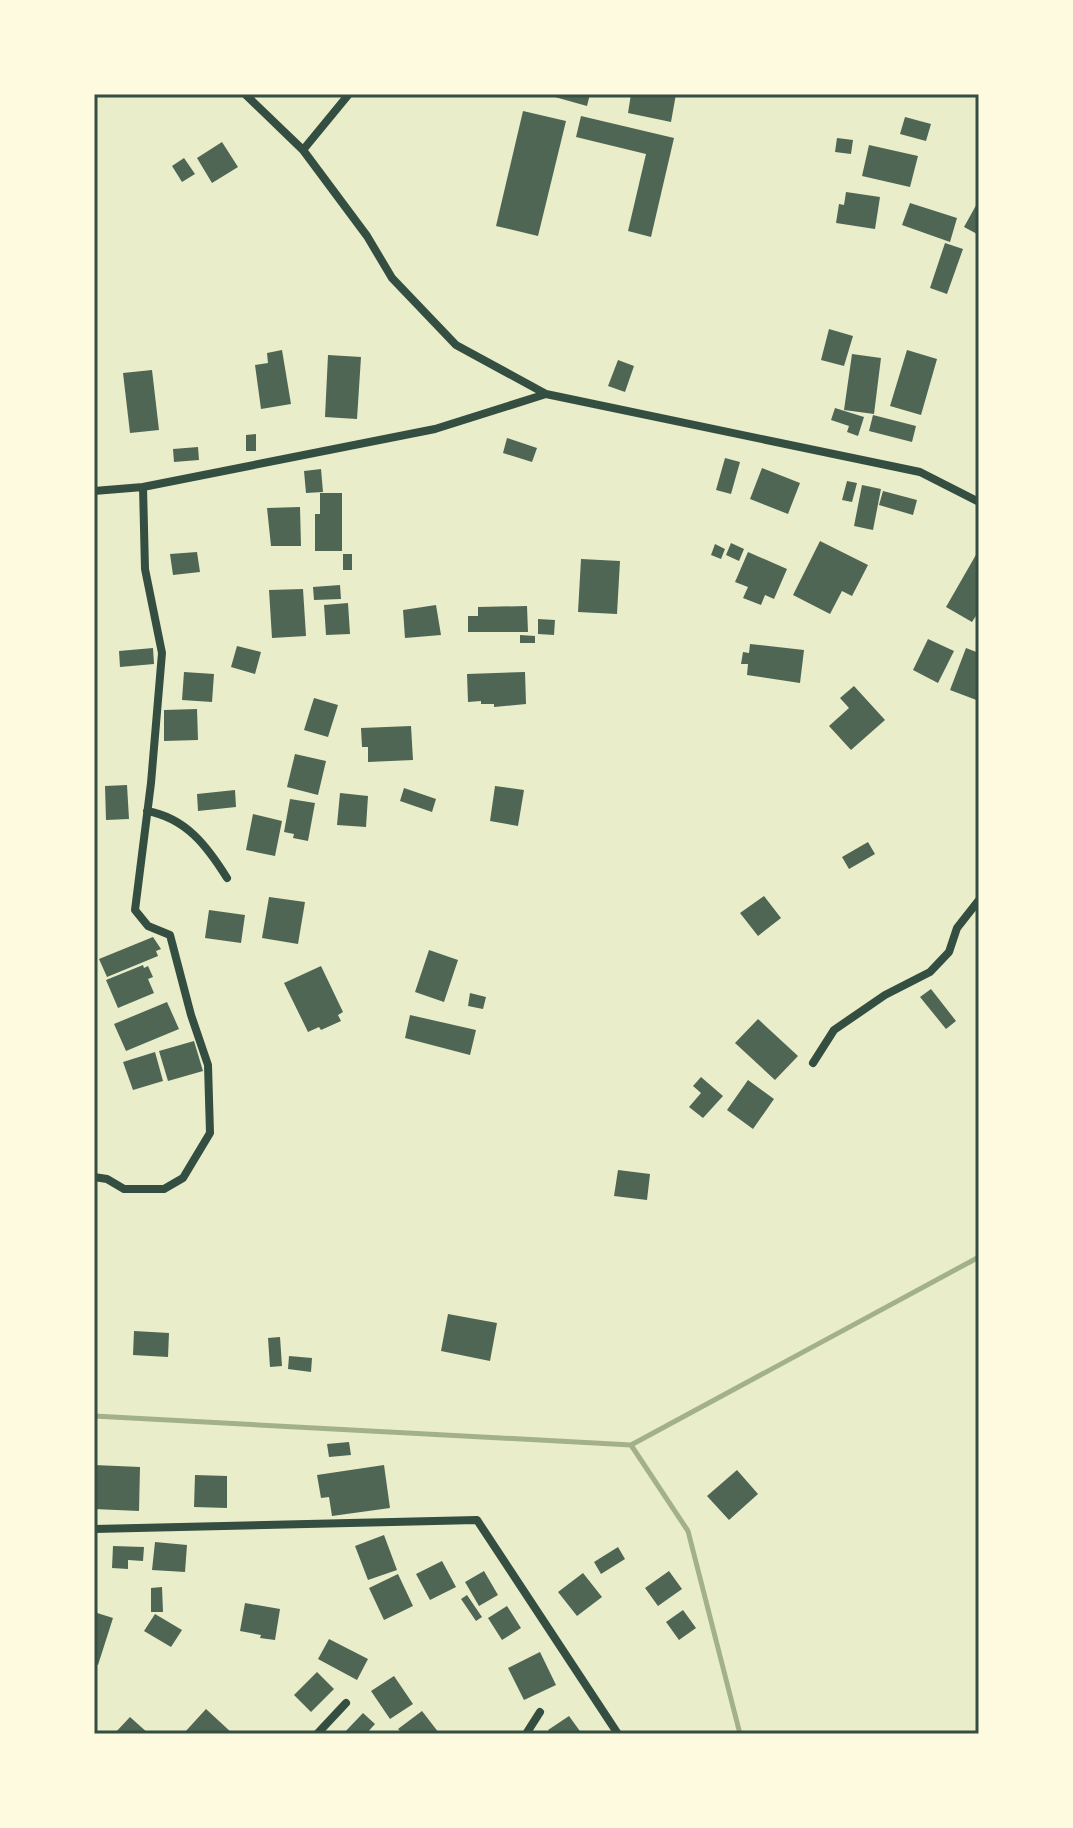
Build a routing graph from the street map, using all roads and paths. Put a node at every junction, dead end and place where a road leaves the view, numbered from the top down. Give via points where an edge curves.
1 (245, 94) edge
2 (349, 94) edge
3 (303, 150) junction
4 (546, 394) junction
5 (143, 487) junction
6 (94, 491) edge
7 (979, 502) edge
8 (147, 811) junction
9 (227, 878) dead end
10 (979, 900) edge
11 (813, 1063) dead end
12 (94, 1177) edge
13 (94, 1529) edge
14 (346, 1703) dead end
15 (540, 1712) dead end
16 (317, 1734) edge
17 (526, 1734) edge
18 (618, 1734) edge

1 - 3 street
2 - 3 street
3 - 4 street via 392,278 456,345
4 - 5 street via 435,429
4 - 7 street via 920,472
5 - 6 street
5 - 8 street via 145,569 162,653
8 - 9 street via 182,823
8 - 12 street via 135,910 148,926 170,935 208,1065 210,1133 183,1178 164,1189 124,1189
10 - 11 street via 957,928 949,952 930,972 834,1030
13 - 18 street via 477,1520
14 - 16 street
15 - 17 street

